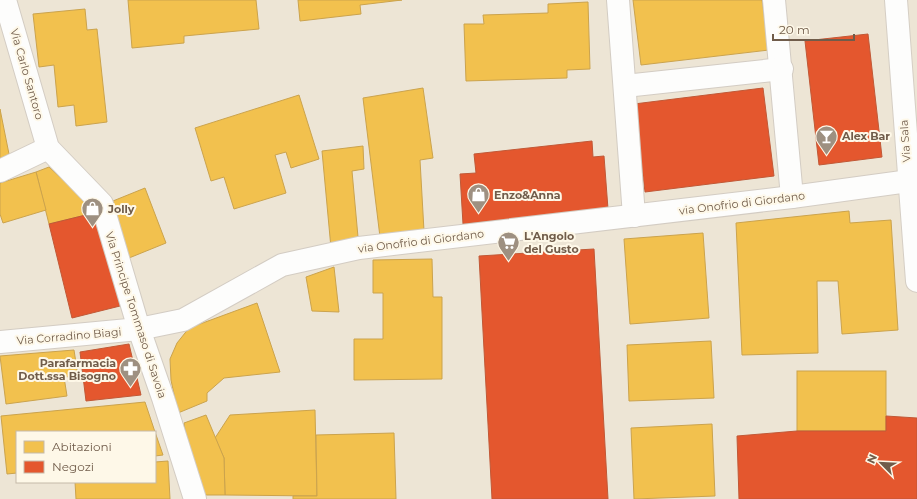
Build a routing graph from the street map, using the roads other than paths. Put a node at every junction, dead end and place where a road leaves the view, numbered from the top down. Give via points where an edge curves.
1 (5, 0) edge
2 (618, 0) edge
3 (774, 0) edge
4 (896, 0) edge
5 (782, 69) junction
6 (625, 86) junction
7 (48, 148) junction
8 (0, 171) edge
9 (914, 176) edge
10 (792, 197) junction
11 (634, 216) junction
12 (917, 281) edge
13 (138, 329) junction
14 (0, 342) edge
15 (195, 499) edge

1 - 7 street, Via Carlo Santoro
2 - 6 street
3 - 5 street
4 - 9 street, Via Sala
5 - 6 street
5 - 10 street
6 - 11 street
7 - 8 street
7 - 13 street, Via Principe Tommaso di Savoia via 102,204
9 - 10 street, via Onofrio di Giordano
9 - 12 street, Via Sala
10 - 11 street, via Onofrio di Giordano
11 - 13 street, via Onofrio di Giordano via 359,248 282,265 183,320
13 - 14 street, Via Corradino Biagi
13 - 15 street, Via Principe Tommaso di Savoia

